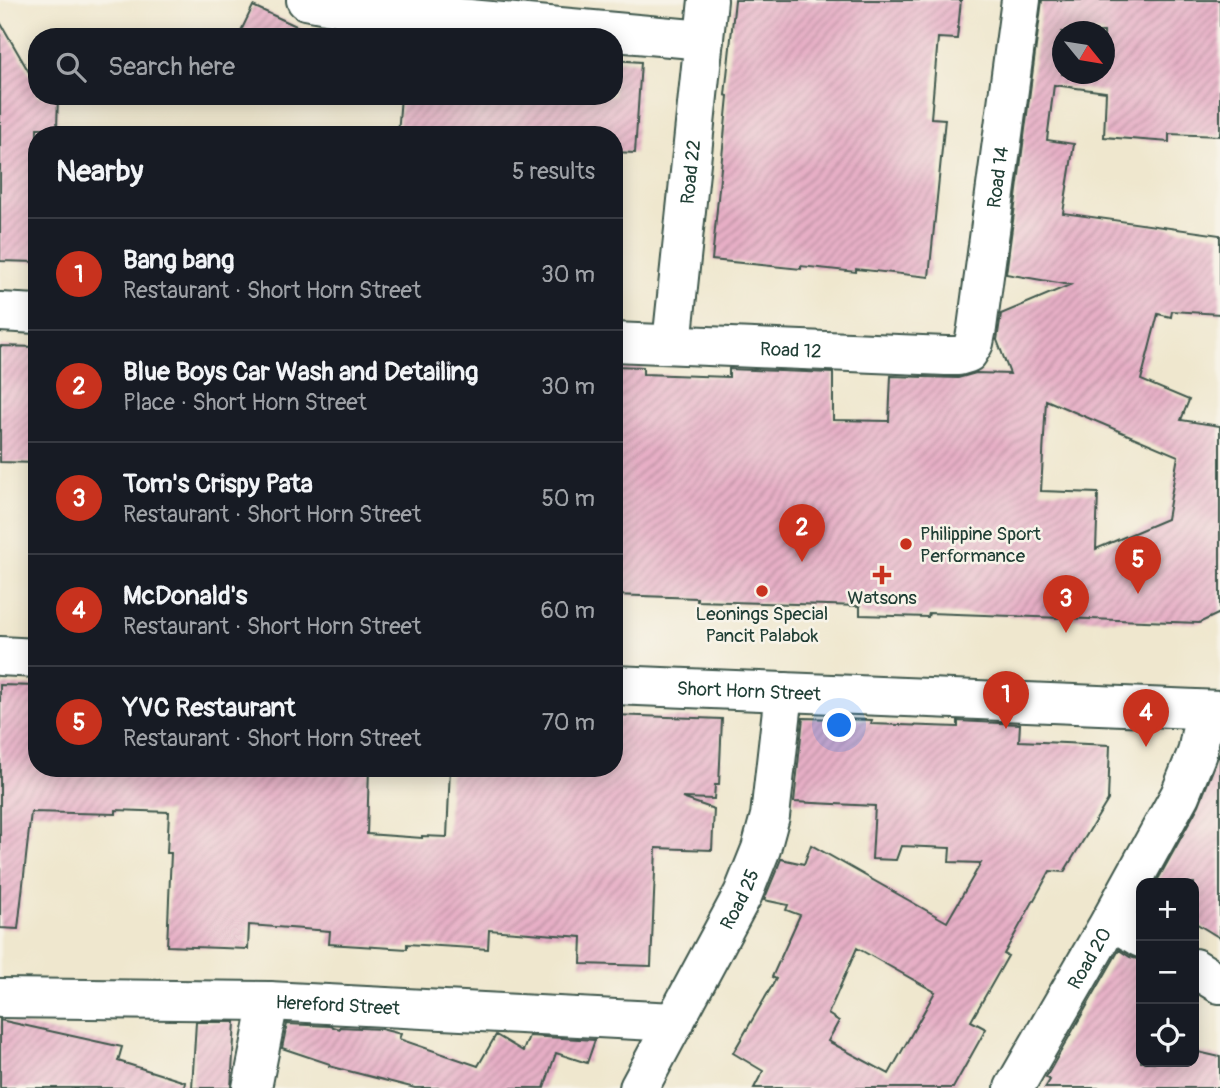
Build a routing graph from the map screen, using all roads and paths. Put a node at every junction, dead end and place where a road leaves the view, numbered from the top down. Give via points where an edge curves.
1 (306, 0) edge
2 (708, 0) edge
3 (1021, 0) edge
4 (570, 28) edge
5 (623, 33) edge
6 (704, 40) junction
7 (0, 312) edge
8 (28, 314) edge
9 (623, 342) edge
10 (672, 344) junction
11 (968, 353) joint
12 (0, 656) edge
13 (28, 658) edge
14 (623, 685) edge
15 (784, 692) junction
16 (1212, 710) edge
17 (1126, 929) edge
18 (1199, 971) edge
19 (1220, 984) edge
20 (0, 998) edge
21 (269, 1001) junction
22 (675, 1022) junction
23 (252, 1088) edge
24 (639, 1088) edge
25 (1014, 1088) edge

1 - 4 street via 348,8
2 - 6 street, Road 22
3 - 11 street, Road 14 via 977,328
5 - 6 street
6 - 10 street, Road 22
7 - 8 street
9 - 10 street, Road 12
10 - 11 street, Road 12 via 946,356
12 - 13 street
14 - 15 street, Short Horn Street
15 - 16 street, Short Horn Street
15 - 22 street, Road 25 via 770,816 761,849 744,894
16 - 17 street, Road 20
17 - 25 street, Road 20
18 - 19 street
20 - 21 street, Hereford Street
21 - 22 street, Hereford Street
21 - 23 street
22 - 24 street, Road 25

